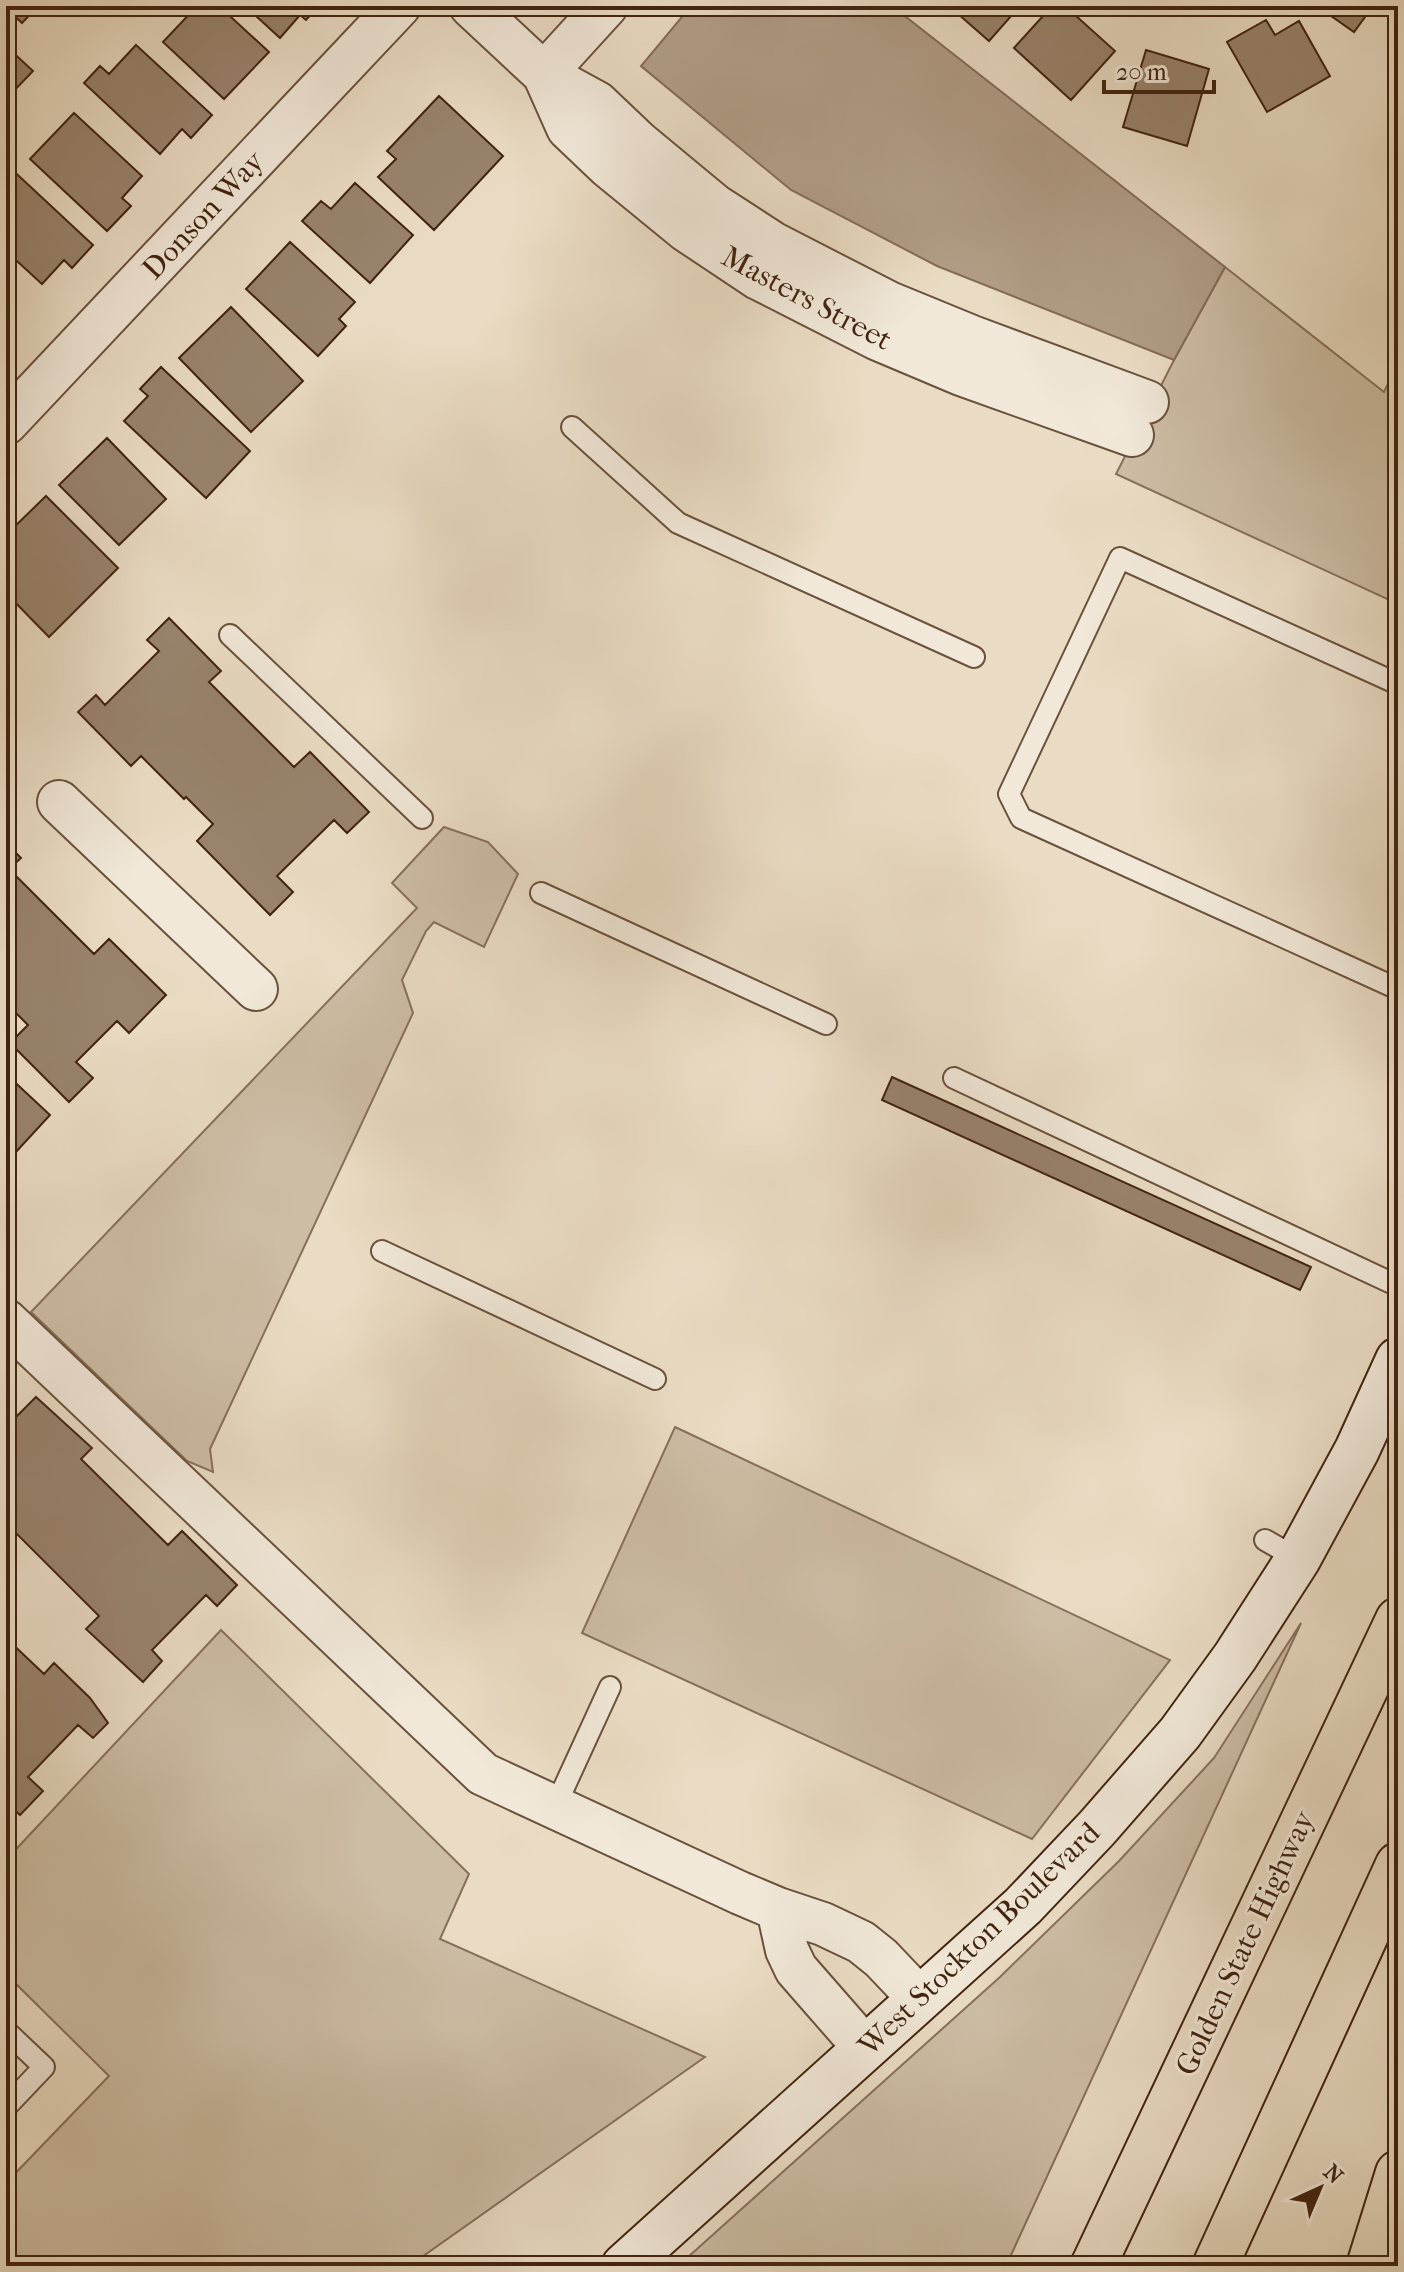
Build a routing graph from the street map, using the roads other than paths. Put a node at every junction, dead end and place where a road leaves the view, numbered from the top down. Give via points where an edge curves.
1 (399, 6) edge
2 (471, 6) edge
3 (606, 6) edge
4 (544, 74) junction
5 (1140, 419) dead end
6 (6, 423) edge
7 (572, 427) dead end
8 (230, 635) dead end
9 (974, 657) dead end
10 (1398, 684) edge
11 (59, 802) dead end
12 (422, 818) dead end
13 (541, 893) dead end
14 (256, 989) dead end
15 (1398, 989) edge
16 (826, 1024) dead end
17 (954, 1078) dead end
18 (382, 1251) dead end
19 (1398, 1286) edge
20 (6, 1321) edge
21 (1398, 1360) edge
22 (655, 1379) dead end
23 (1398, 1620) edge
24 (610, 1687) dead end
25 (555, 1807) junction
26 (1398, 1865) edge
27 (778, 1909) junction
28 (920, 1999) junction
29 (6, 2031) edge
30 (865, 2048) junction
31 (6, 2107) edge
32 (1398, 2173) edge
33 (624, 2266) edge
34 (1093, 2266) edge
35 (1215, 2266) edge
36 (1369, 2266) edge

1 - 6 street, Donson Way
2 - 4 street, Masters Street
3 - 4 street
4 - 5 street, Masters Street via 568,128 686,230 766,261 815,288 889,303 972,337
7 - 9 lane via 678,523
8 - 12 lane
10 - 15 lane via 1120,558 1009,794 1021,818
11 - 14 street
13 - 16 lane
17 - 19 lane
18 - 22 lane
20 - 25 street via 483,1774
21 - 28 street, West Stockton Boulevard via 1357,1450 1282,1550 1235,1657 1180,1733 1023,1906
23 - 34 highway, Golden State Highway
24 - 25 lane
25 - 27 street
26 - 35 highway
27 - 28 street via 861,1942
27 - 30 street via 796,1969
28 - 30 street, West Stockton Boulevard
29 - 31 lane via 44,2067
30 - 33 street, West Stockton Boulevard
32 - 36 highway

